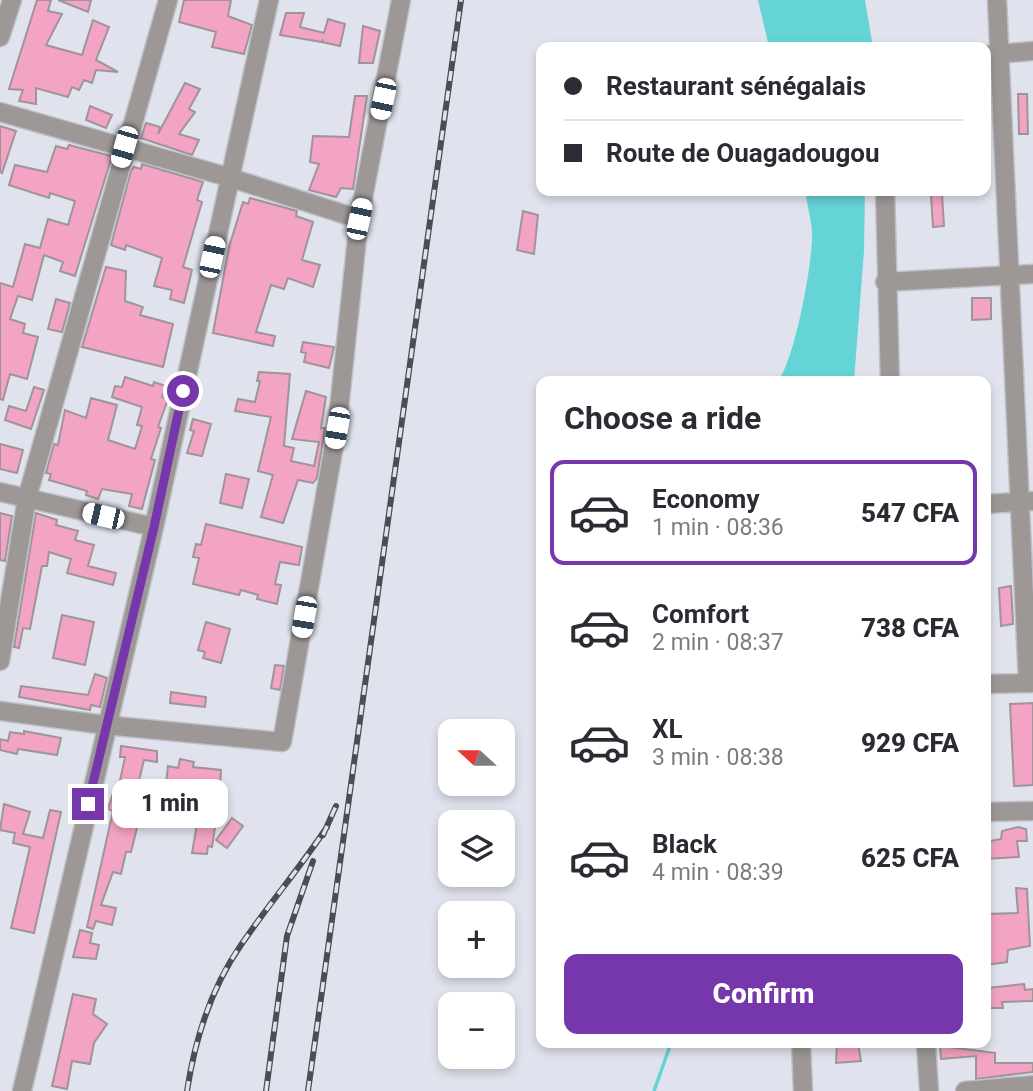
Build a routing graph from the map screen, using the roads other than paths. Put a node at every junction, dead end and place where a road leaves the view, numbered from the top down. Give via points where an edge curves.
1 (12, 0) edge
2 (168, 0) edge
3 (269, 0) edge
4 (401, 0) edge
5 (997, 0) edge
6 (0, 37) edge
7 (1033, 51) edge
8 (992, 54) edge
9 (0, 111) edge
10 (124, 147) junction
11 (229, 177) junction
12 (885, 196) edge
13 (359, 219) junction
14 (1033, 274) edge
15 (1009, 275) junction
16 (885, 282) junction
17 (890, 376) edge
18 (0, 492) edge
19 (27, 498) junction
20 (1026, 502) edge
21 (991, 504) edge
22 (154, 527) junction
23 (0, 661) edge
24 (1030, 683) edge
25 (991, 684) edge
26 (0, 710) edge
27 (106, 725) junction
28 (1033, 811) edge
29 (991, 812) edge
30 (801, 1048) edge
31 (926, 1048) edge
32 (1033, 1085) edge
33 (22, 1091) edge
34 (803, 1091) edge
35 (929, 1091) edge
36 (965, 1091) edge

1 - 6 street
2 - 10 street
3 - 11 street
4 - 13 street
5 - 8 street
7 - 8 street
8 - 15 street
9 - 10 street
10 - 11 street
10 - 19 street
11 - 13 street
11 - 22 street
12 - 16 street
13 - 27 street via 337,428 282,742
14 - 15 street
15 - 16 street
15 - 20 street
16 - 17 street
18 - 19 street
19 - 22 street
19 - 23 street
20 - 21 street
20 - 24 street
22 - 27 street
24 - 25 street
26 - 27 street
27 - 33 street
28 - 29 street
30 - 34 street
31 - 35 street
32 - 36 street

